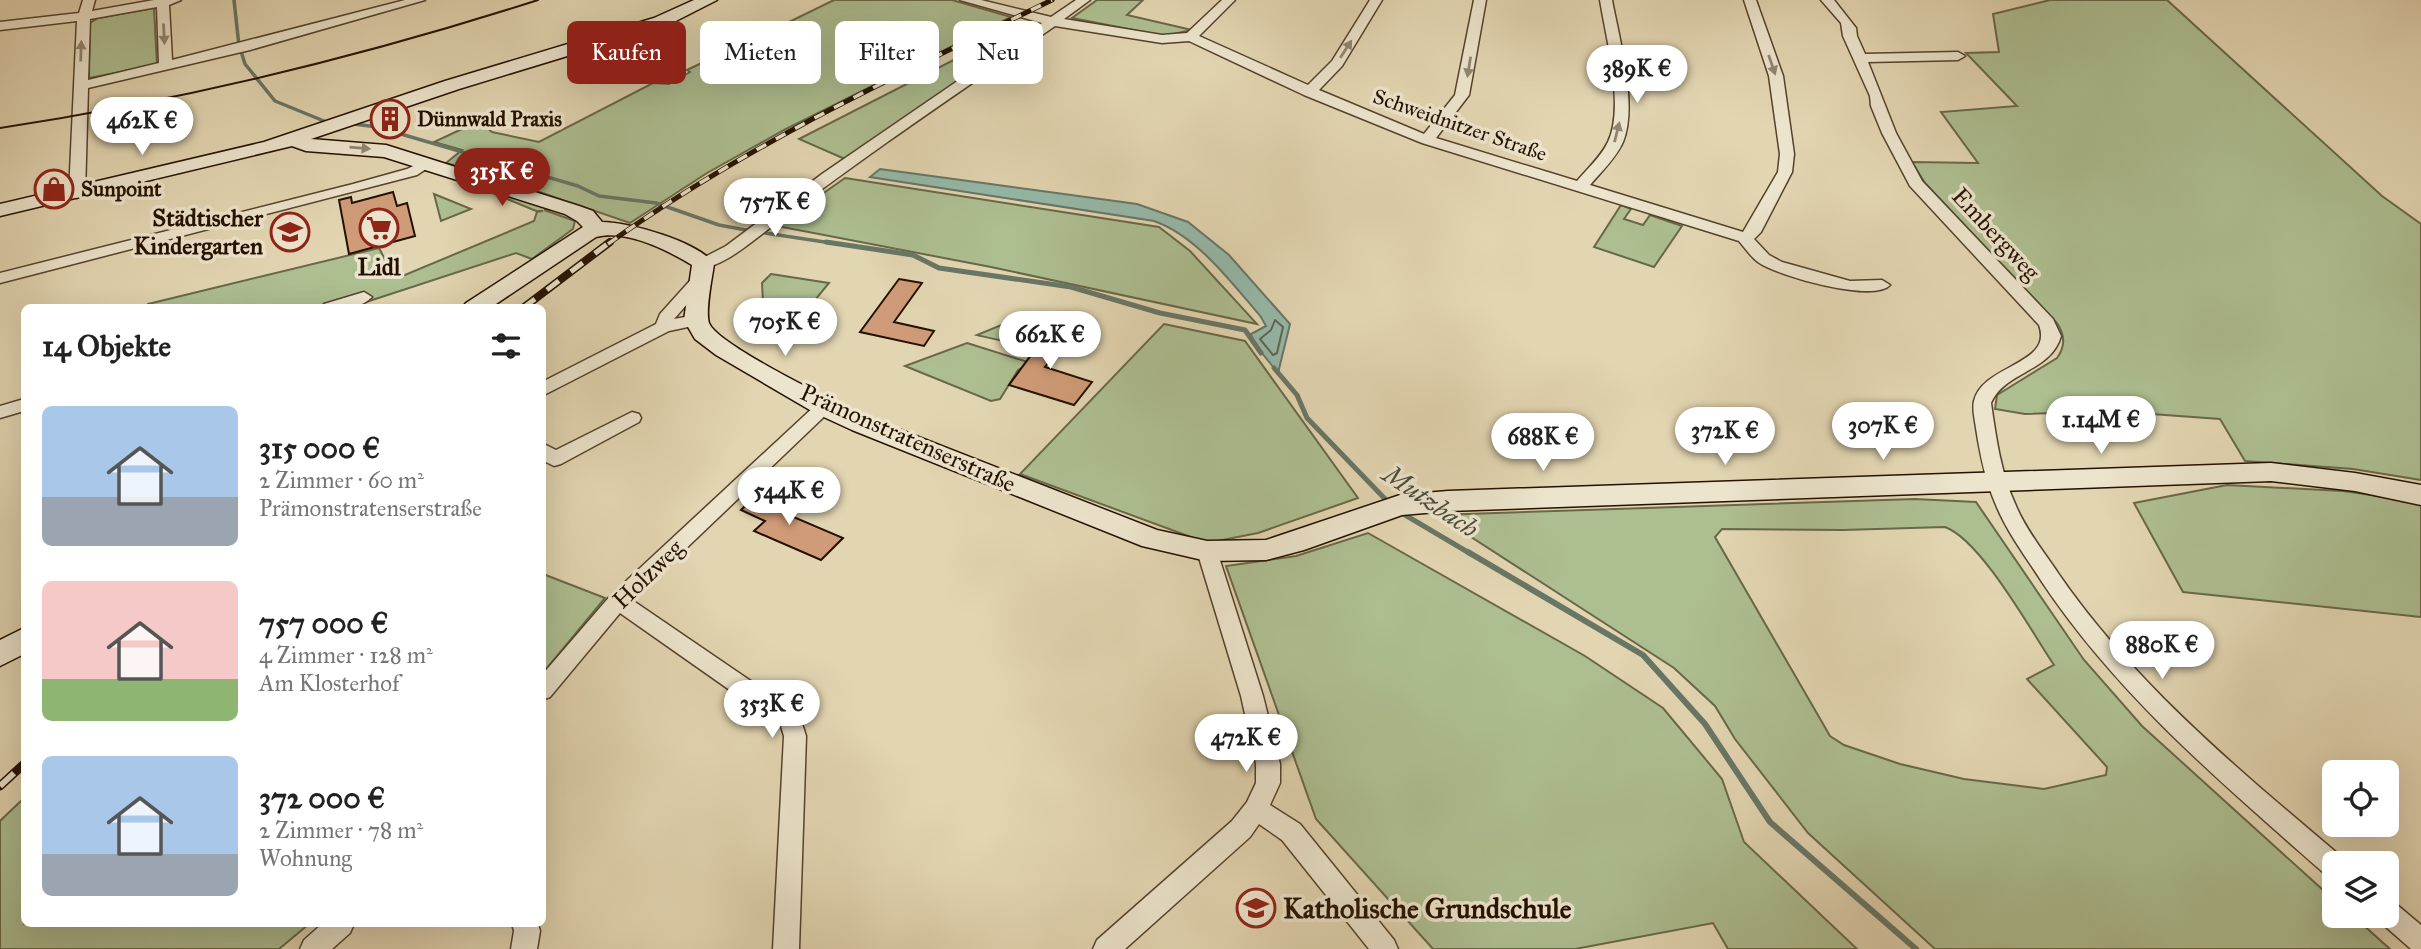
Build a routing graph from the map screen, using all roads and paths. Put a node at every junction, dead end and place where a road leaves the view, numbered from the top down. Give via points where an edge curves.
1 (89, 0) edge
2 (419, 0) edge
3 (708, 0) edge
4 (966, 0) edge
5 (1084, 0) edge
6 (1229, 0) edge
7 (1376, 0) edge
8 (1480, 0) edge
9 (1606, 0) edge
10 (1751, 0) edge
11 (1827, 0) edge
12 (169, 1) edge
13 (84, 16) junction
14 (1052, 21) junction
15 (0, 26) edge
16 (1191, 37) junction
17 (1958, 55) dead end
18 (1861, 58) junction
19 (166, 66) junction
20 (80, 86) junction
21 (1309, 92) junction
22 (293, 139) junction
23 (1427, 140) junction
24 (428, 163) junction
25 (1579, 188) junction
26 (77, 193) junction
27 (0, 210) edge
28 (596, 229) junction
29 (1745, 239) junction
30 (703, 271) junction
31 (0, 278) edge
32 (1882, 285) dead end
33 (364, 297) dead end
34 (342, 304) edge
35 (480, 304) edge
36 (696, 320) junction
37 (664, 327) junction
38 (546, 388) edge
39 (21, 406) edge
40 (824, 407) junction
41 (0, 412) edge
42 (632, 418) dead end
43 (546, 458) edge
44 (1998, 483) junction
45 (2421, 495) edge
46 (1207, 551) junction
47 (618, 601) junction
48 (21, 642) edge
49 (0, 654) edge
50 (546, 686) edge
51 (1256, 809) junction
52 (2322, 855) edge
53 (2399, 922) edge
54 (338, 927) edge
55 (526, 927) edge
56 (2421, 941) edge
57 (313, 949) edge
58 (524, 949) edge
59 (786, 949) edge
60 (1106, 949) edge
61 (1385, 949) edge

1 - 13 street
2 - 19 street
3 - 22 main road via 660,22
4 - 14 street, Schweidnitzer Straße
5 - 14 street
6 - 16 street
21 -> 7 street via 1337,63
8 -> 23 street via 1466,85
25 -> 9 street via 1617,140 1617,68
10 -> 29 street via 1776,76 1787,163 1753,232
11 - 18 street, Embergweg via 1850,28
12 - 13 street
12 -> 19 street
13 - 15 street
20 -> 13 street
14 - 16 street, Schweidnitzer Straße via 1162,39
14 - 30 street via 827,177
16 - 21 street, Schweidnitzer Straße
17 - 18 street
18 - 44 street, Embergweg via 1889,134 1915,183 2052,333 2049,351 2000,379 1983,395 1990,459
19 - 20 street
20 - 26 street
21 - 23 street, Schweidnitzer Straße
22 -> 24 main road via 306,145 386,151
22 - 26 main road
23 - 25 street, Schweidnitzer Straße
24 - 28 main road via 572,210
24 - 31 street via 412,172
25 - 29 street, Schweidnitzer Straße
26 - 27 main road
28 - 30 main road via 626,230 698,259
28 - 35 main road
29 - 32 street, Schweidnitzer Straße via 1776,265 1849,286
30 - 36 main road
30 - 37 street via 666,318
33 - 34 street
36 - 37 street
36 - 40 main road, Prämonstratenserstraße via 713,343
37 - 38 street
39 - 41 street
40 - 46 main road, Prämonstratenserstraße via 1152,539
40 - 47 street, Holzweg
42 - 43 street
44 - 45 main road, Prämonstratenserstraße via 2271,472
44 - 46 main road, Prämonstratenserstraße via 1602,494 1400,505 1266,550
44 - 52 street via 2016,524 2056,588 2100,646 2173,723
46 - 51 street via 1268,764 1268,783
47 - 50 street, Holzweg
47 - 59 street via 791,721 795,736
48 - 49 main road
51 - 60 street via 1241,829
51 - 61 street via 1291,832
53 - 56 street
54 - 57 street
55 - 58 street

